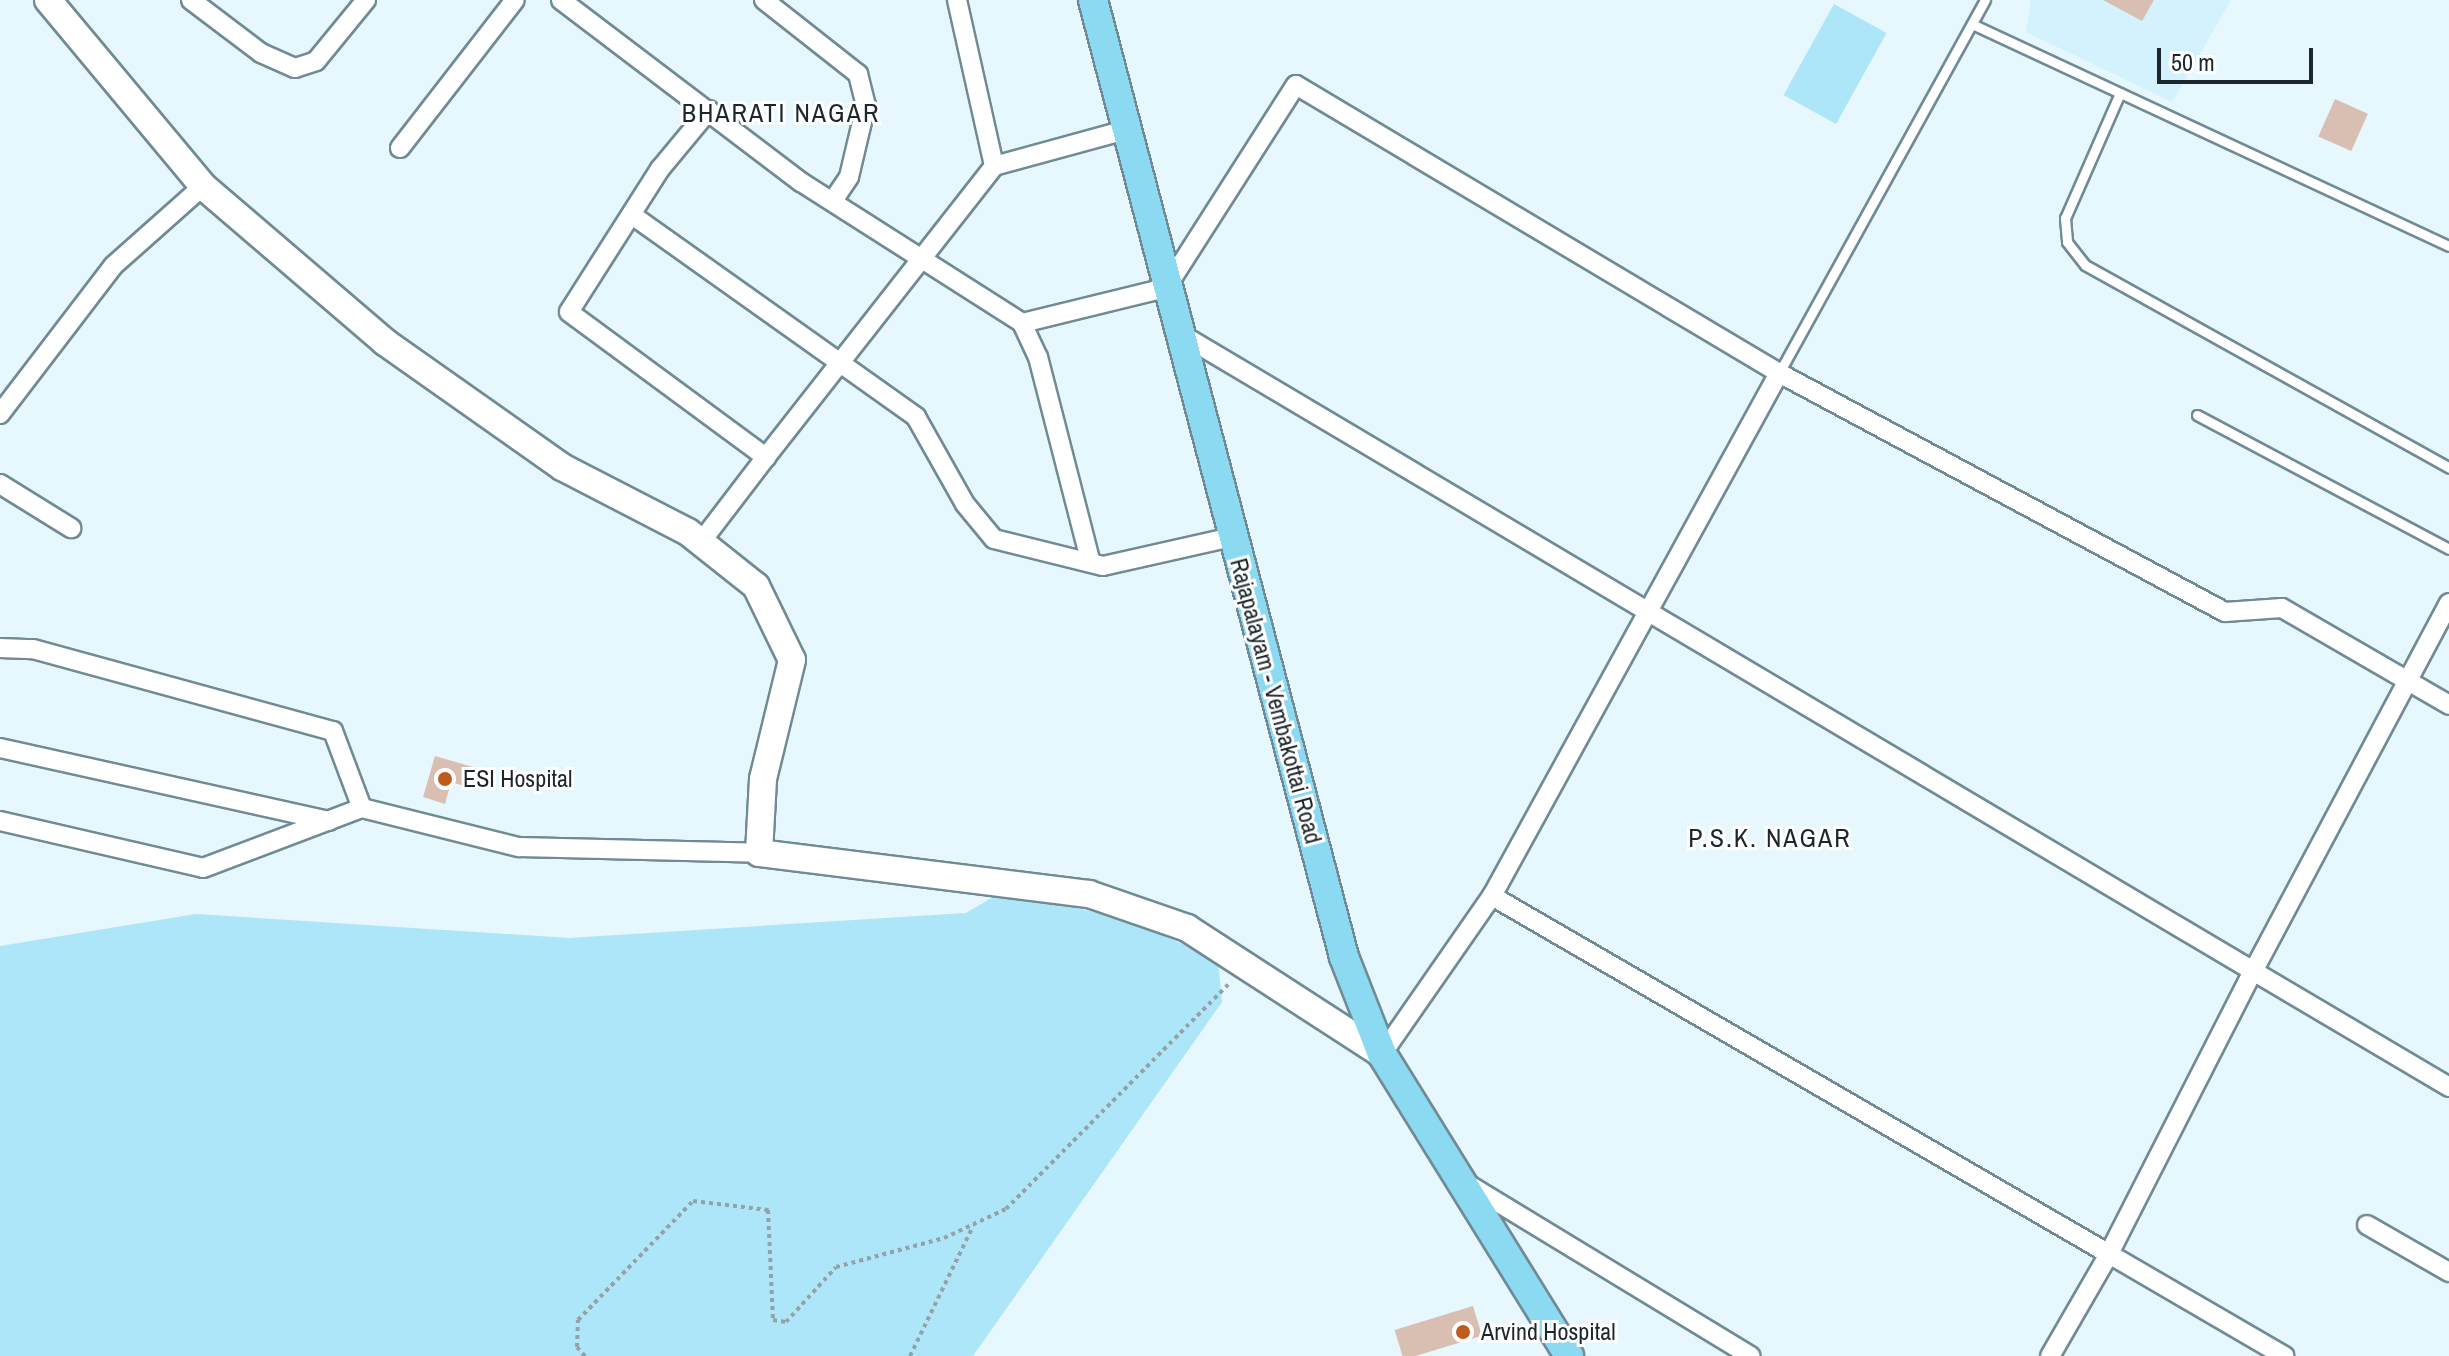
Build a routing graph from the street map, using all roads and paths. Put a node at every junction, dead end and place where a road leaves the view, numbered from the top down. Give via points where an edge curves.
1 (48, 0) edge
2 (191, 0) edge
3 (366, 0) edge
4 (515, 0) edge
5 (561, 0) edge
6 (764, 0) edge
7 (957, 0) edge
8 (1093, 0) edge
9 (1985, 0) edge
10 (1972, 24) junction
11 (2120, 93) junction
12 (709, 110) junction
13 (1126, 130) junction
14 (400, 148) dead end
15 (994, 166) junction
16 (203, 186) junction
17 (834, 199) junction
18 (632, 215) junction
19 (2449, 246) edge
20 (920, 263) junction
21 (1166, 288) junction
22 (1022, 323) junction
23 (1177, 331) junction
24 (843, 363) junction
25 (1779, 373) junction
26 (0, 414) edge
27 (2197, 415) dead end
28 (766, 457) junction
29 (2449, 468) edge
30 (0, 484) edge
31 (71, 528) dead end
32 (1232, 537) junction
33 (701, 542) junction
34 (2449, 549) edge
35 (1090, 559) junction
36 (2449, 603) edge
37 (1645, 614) junction
38 (0, 648) edge
39 (2408, 682) junction
40 (2449, 705) edge
41 (0, 748) edge
42 (362, 808) junction
43 (0, 821) edge
44 (330, 821) junction
45 (759, 853) junction
46 (1492, 896) junction
47 (1244, 969) junction
48 (2253, 971) junction
49 (1382, 1054) junction
50 (2449, 1087) edge
51 (1461, 1180) junction
52 (974, 1224) junction
53 (2367, 1225) dead end
54 (2109, 1254) junction
55 (2449, 1272) edge
56 (585, 1356) edge
57 (910, 1356) edge
58 (1569, 1356) edge
59 (1751, 1356) edge
60 (2050, 1356) edge
61 (2284, 1356) edge

1 - 16 street
2 - 3 street via 261,53 295,68 316,61
4 - 14 street
5 - 12 street
6 - 17 street via 858,74 866,105 849,177
7 - 15 street
8 - 13 main road, Rajapalayam - Vembakottai Road
9 - 10 lane
10 - 11 lane
10 - 25 lane
11 - 19 lane
11 - 29 lane via 2065,218 2067,242 2085,265
12 - 17 street via 801,182
12 - 18 street
13 - 15 street
13 - 21 main road, Rajapalayam - Vembakottai Road
15 - 20 street
16 - 26 street via 113,266
16 - 33 street via 385,342 562,467
17 - 20 street
18 - 24 street
18 - 28 street via 569,312
20 - 22 street
20 - 24 street
21 - 22 street
21 - 23 main road, Rajapalayam - Vembakottai Road
21 - 25 street via 1296,85
22 - 35 street via 1038,357
23 - 32 main road, Rajapalayam - Vembakottai Road
23 - 37 street
24 - 28 street
24 - 35 street via 916,417 965,504 994,539
25 - 37 street
25 - 39 street via 2225,612 2282,608
27 - 34 lane
28 - 33 street
30 - 31 street
32 - 35 street via 1141,563 1103,566
32 - 49 main road, Rajapalayam - Vembakottai Road via 1344,957
33 - 45 street via 756,586 792,660 763,779
36 - 39 street
37 - 46 street
37 - 48 street
38 - 42 street via 33,649 333,731
39 - 40 street
39 - 48 street
41 - 44 street
42 - 44 street
42 - 45 street via 519,847
43 - 44 street via 203,868
45 - 47 street via 1089,894 1187,928
46 - 49 street
46 - 54 street
47 - 49 street
47 - 52 path via 1006,1209
48 - 50 street
48 - 54 street
49 - 51 main road, Rajapalayam - Vembakottai Road
51 - 58 main road, Rajapalayam - Vembakottai Road
51 - 59 street
52 - 56 path via 836,1267 786,1322 773,1320 768,1210 693,1201 578,1320 577,1347
52 - 57 path
53 - 55 street
54 - 60 street
54 - 61 street

